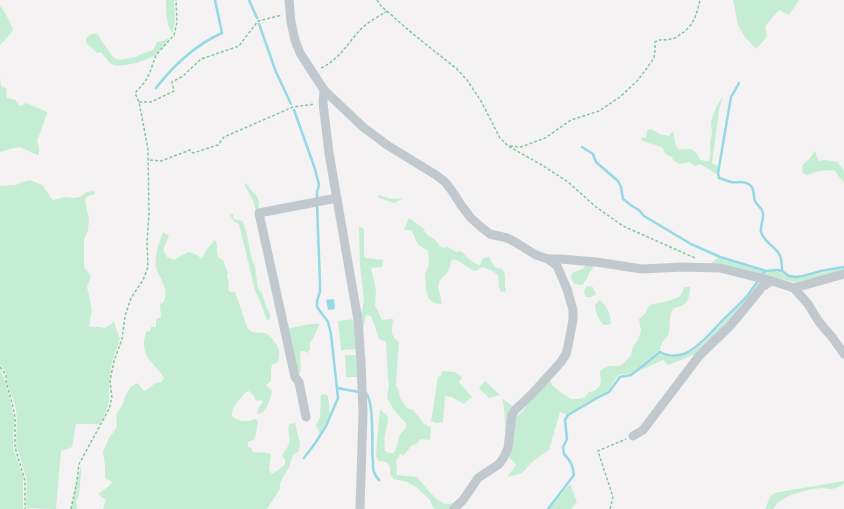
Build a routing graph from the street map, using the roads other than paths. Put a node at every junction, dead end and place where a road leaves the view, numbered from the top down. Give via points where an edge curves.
1 (289, 0) edge
2 (324, 90) junction
3 (337, 198) junction
4 (548, 259) junction
5 (844, 274) edge
6 (772, 280) junction
7 (794, 288) junction
8 (844, 354) edge
9 (306, 417) dead end
10 (633, 436) road end
11 (360, 509) edge
12 (454, 509) edge

1 - 2 street via 291,22 300,53
2 - 3 street via 323,104
2 - 4 street via 363,127 445,182 470,217 490,234 507,238
3 - 9 street via 259,213
3 - 11 street via 358,320 362,362
4 - 6 street via 596,262 642,269 720,268
4 - 12 street via 557,266 573,310 566,354 515,410 508,448 499,464 478,478
5 - 7 street
6 - 7 street
6 - 10 street via 762,287 731,325 699,356 643,430
7 - 8 street

